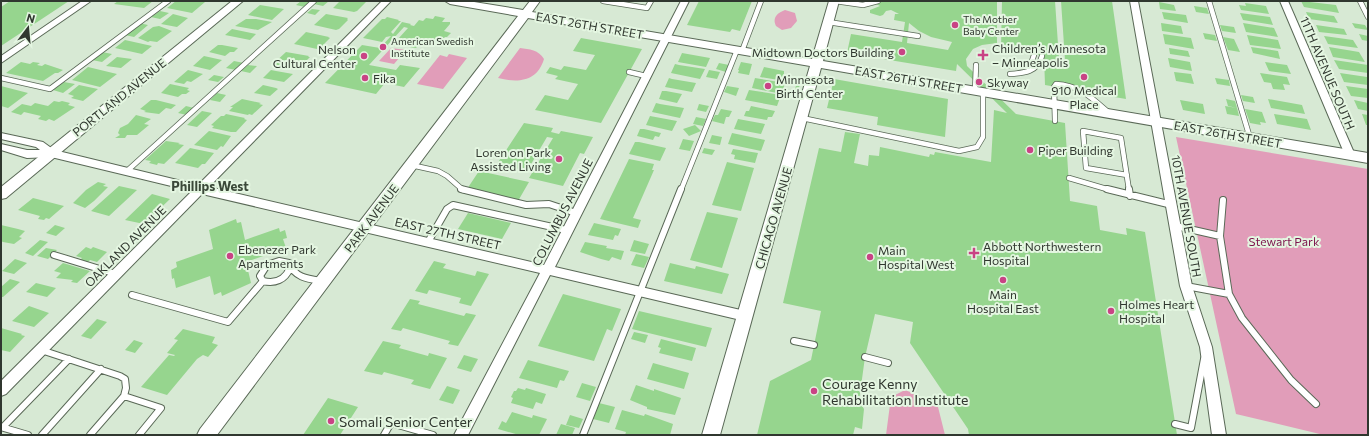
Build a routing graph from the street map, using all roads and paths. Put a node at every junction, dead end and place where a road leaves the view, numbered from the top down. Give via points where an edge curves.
1 (87, 1) edge
2 (168, 1) edge
3 (238, 1) edge
4 (314, 1) edge
5 (387, 1) edge
6 (450, 1) edge
7 (535, 1) edge
8 (603, 1) edge
9 (651, 1) edge
10 (685, 1) edge
11 (761, 1) edge
12 (835, 1) edge
13 (878, 1) edge
14 (1134, 1) edge
15 (1209, 1) edge
16 (1284, 1) edge
17 (1360, 1) edge
18 (526, 14) junction
19 (1368, 16) edge
20 (828, 22) junction
21 (918, 36) dead end
22 (666, 38) junction
23 (739, 50) junction
24 (1034, 55) dead end
25 (1042, 56) dead end
26 (1, 60) edge
27 (817, 64) junction
28 (976, 65) dead end
29 (1004, 65) dead end
30 (629, 72) dead end
31 (1010, 74) dead end
32 (646, 76) junction
33 (1, 78) edge
34 (979, 92) junction
35 (1054, 104) junction
36 (1110, 114) junction
37 (802, 118) junction
38 (1055, 121) dead end
39 (1156, 122) junction
40 (1, 136) edge
41 (1250, 138) junction
42 (1, 147) edge
43 (51, 153) junction
44 (1350, 155) junction
45 (1368, 158) edge
46 (411, 165) junction
47 (127, 171) junction
48 (1127, 175) junction
49 (1069, 178) dead end
50 (200, 189) junction
51 (1, 194) edge
52 (1130, 196) junction
53 (1223, 200) dead end
54 (1172, 205) junction
55 (576, 213) junction
56 (1176, 226) junction
57 (365, 227) junction
58 (566, 230) junction
59 (1220, 236) junction
60 (428, 242) junction
61 (54, 255) dead end
62 (290, 268) junction
63 (547, 270) junction
64 (116, 274) junction
65 (263, 281) junction
66 (324, 281) junction
67 (1186, 286) junction
68 (641, 292) junction
69 (1229, 294) junction
70 (132, 295) dead end
71 (745, 316) junction
72 (794, 341) dead end
73 (814, 345) dead end
74 (1206, 347) junction
75 (41, 350) junction
76 (865, 357) dead end
77 (69, 359) junction
78 (888, 363) dead end
79 (101, 369) junction
80 (1, 390) edge
81 (124, 396) junction
82 (1316, 404) dead end
83 (1175, 424) dead end
84 (2, 427) edge
85 (28, 435) edge
86 (42, 435) edge
87 (90, 435) edge
88 (139, 435) edge
89 (206, 435) edge
90 (384, 435) edge
91 (433, 435) edge
92 (460, 435) edge
93 (583, 435) edge
94 (711, 435) edge
95 (1219, 435) edge

1 - 26 street
2 - 33 lane via 50,89
3 - 43 street, PORTLAND AVENUE
4 - 47 lane
5 - 50 street, OAKLAND AVENUE
6 - 18 street, EAST 26TH STREET
7 - 18 street, PARK AVENUE
8 - 9 lane via 647,8
10 - 22 street, COLUMBUS AVENUE
11 - 23 lane
12 - 13 lane via 865,5
12 - 20 street, CHICAGO AVENUE
14 - 39 street, 10TH AVENUE SOUTH
15 - 41 lane
16 - 44 street, 11TH AVENUE SOUTH
17 - 19 lane
18 - 22 street, EAST 26TH STREET
18 - 46 street, PARK AVENUE
20 - 21 lane
20 - 27 street, CHICAGO AVENUE
22 - 23 street, EAST 26TH STREET
22 - 32 street, COLUMBUS AVENUE
23 - 27 street, EAST 26TH STREET
23 - 68 lane
24 - 29 lane via 1031,64
25 - 31 lane via 1037,69
27 - 34 street, EAST 26TH STREET
27 - 37 street, CHICAGO AVENUE
28 - 34 lane
30 - 32 lane
32 - 55 street, COLUMBUS AVENUE
34 - 35 street, EAST 26TH STREET
34 - 37 lane via 983,137 977,147 959,152
35 - 36 street, EAST 26TH STREET
35 - 36 lane via 1056,84 1071,85 1079,87
35 - 38 lane
36 - 39 street, EAST 26TH STREET
37 - 71 street, CHICAGO AVENUE
39 - 41 street, EAST 26TH STREET
39 - 54 street, 10TH AVENUE SOUTH
40 - 43 street, EAST 27TH STREET via 39,144
41 - 44 street, EAST 26TH STREET
42 - 43 street, EAST 27TH STREET via 27,154
43 - 47 street, EAST 27TH STREET
43 - 51 street, PORTLAND AVENUE
44 - 45 street, EAST 26TH STREET
46 - 55 lane via 438,171 462,190 472,194 526,205 549,204
46 - 57 street, PARK AVENUE
47 - 50 street, EAST 27TH STREET
48 - 48 lane via 1121,138 1083,131 1086,168
48 - 52 lane
49 - 52 lane
50 - 57 street, EAST 27TH STREET
50 - 64 street, OAKLAND AVENUE
52 - 54 lane
53 - 59 lane
54 - 56 street, 10TH AVENUE SOUTH
55 - 58 street, COLUMBUS AVENUE
56 - 59 lane
56 - 67 street, 10TH AVENUE SOUTH
57 - 60 street, EAST 27TH STREET
57 - 66 street, PARK AVENUE
58 - 60 lane via 453,205 447,209
58 - 63 street, COLUMBUS AVENUE
59 - 69 lane
60 - 63 street, EAST 27TH STREET
61 - 64 lane
62 - 65 lane via 283,279 268,283
62 - 65 lane via 283,260 267,264 260,276
62 - 66 lane via 301,278
63 - 68 street, EAST 27TH STREET
63 - 92 street, COLUMBUS AVENUE
64 - 75 street, OAKLAND AVENUE
65 - 70 lane via 228,322
66 - 89 street, PARK AVENUE
67 - 69 lane
67 - 74 street, 10TH AVENUE SOUTH
68 - 71 street, EAST 27TH STREET
68 - 93 lane
69 - 82 lane via 1242,318 1291,380
71 - 94 street, CHICAGO AVENUE
72 - 73 lane
74 - 83 lane via 1191,428
74 - 95 street, 10TH AVENUE SOUTH
75 - 77 lane
75 - 80 street, OAKLAND AVENUE
76 - 78 lane
77 - 79 lane
77 - 84 lane
79 - 81 lane via 125,379
79 - 86 lane
81 - 87 lane
81 - 88 lane via 161,408
84 - 85 lane
90 - 91 lane via 392,423

